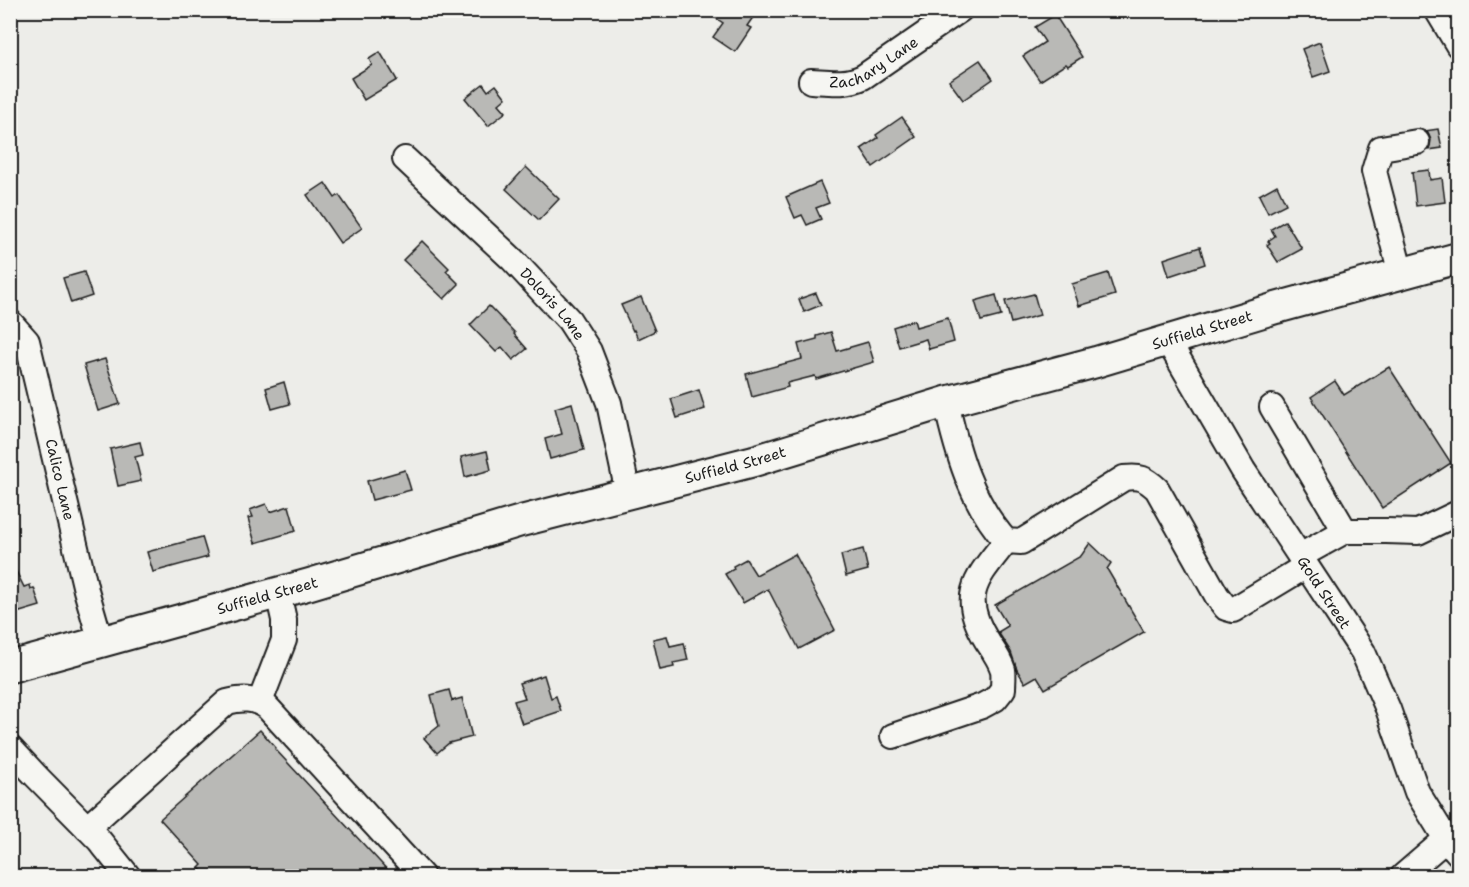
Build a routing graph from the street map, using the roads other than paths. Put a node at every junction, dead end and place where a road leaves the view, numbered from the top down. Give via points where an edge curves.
1 (960, 10) edge
2 (1437, 10) edge
3 (1458, 45) edge
4 (811, 81) dead end
5 (1417, 142) dead end
6 (405, 159) dead end
7 (1458, 258) edge
8 (1401, 274) junction
9 (10, 322) edge
10 (1168, 341) junction
11 (946, 402) junction
12 (1272, 407) dead end
13 (628, 493) junction
14 (1458, 513) edge
15 (1345, 531) junction
16 (1006, 541) junction
17 (1303, 561) junction
18 (278, 593) junction
19 (101, 642) junction
20 (10, 667) edge
21 (260, 702) junction
22 (893, 736) dead end
23 (10, 748) edge
24 (87, 828) junction
25 (1452, 846) edge
26 (128, 876) edge
27 (422, 876) edge
28 (1403, 876) edge

1 - 4 street, Zachary Lane via 863,77 844,82
2 - 3 street
5 - 8 street via 1381,148 1374,171
6 - 13 street, Doloris Lane via 512,259 569,320 589,351 609,403
7 - 8 main road, Suffield Street
8 - 10 main road, Suffield Street
9 - 19 street, Calico Lane via 27,341
10 - 11 main road, Suffield Street
10 - 17 street, Gold Street via 1243,470
11 - 13 main road, Suffield Street via 754,461
11 - 16 street via 968,481 993,527
12 - 15 street
13 - 18 main road, Suffield Street via 521,520
14 - 15 street via 1418,532
15 - 17 street
16 - 17 street via 1021,542 1124,478 1137,477 1149,481 1156,489 1226,608 1233,610
16 - 22 street via 981,573 973,592 974,614 1003,671 1003,689 982,706
17 - 25 street, Gold Street via 1363,652 1417,792
18 - 19 main road, Suffield Street
18 - 21 street via 284,640
19 - 20 main road, Suffield Street
21 - 24 street via 227,702
21 - 27 street
23 - 24 street
24 - 26 street
25 - 28 street

